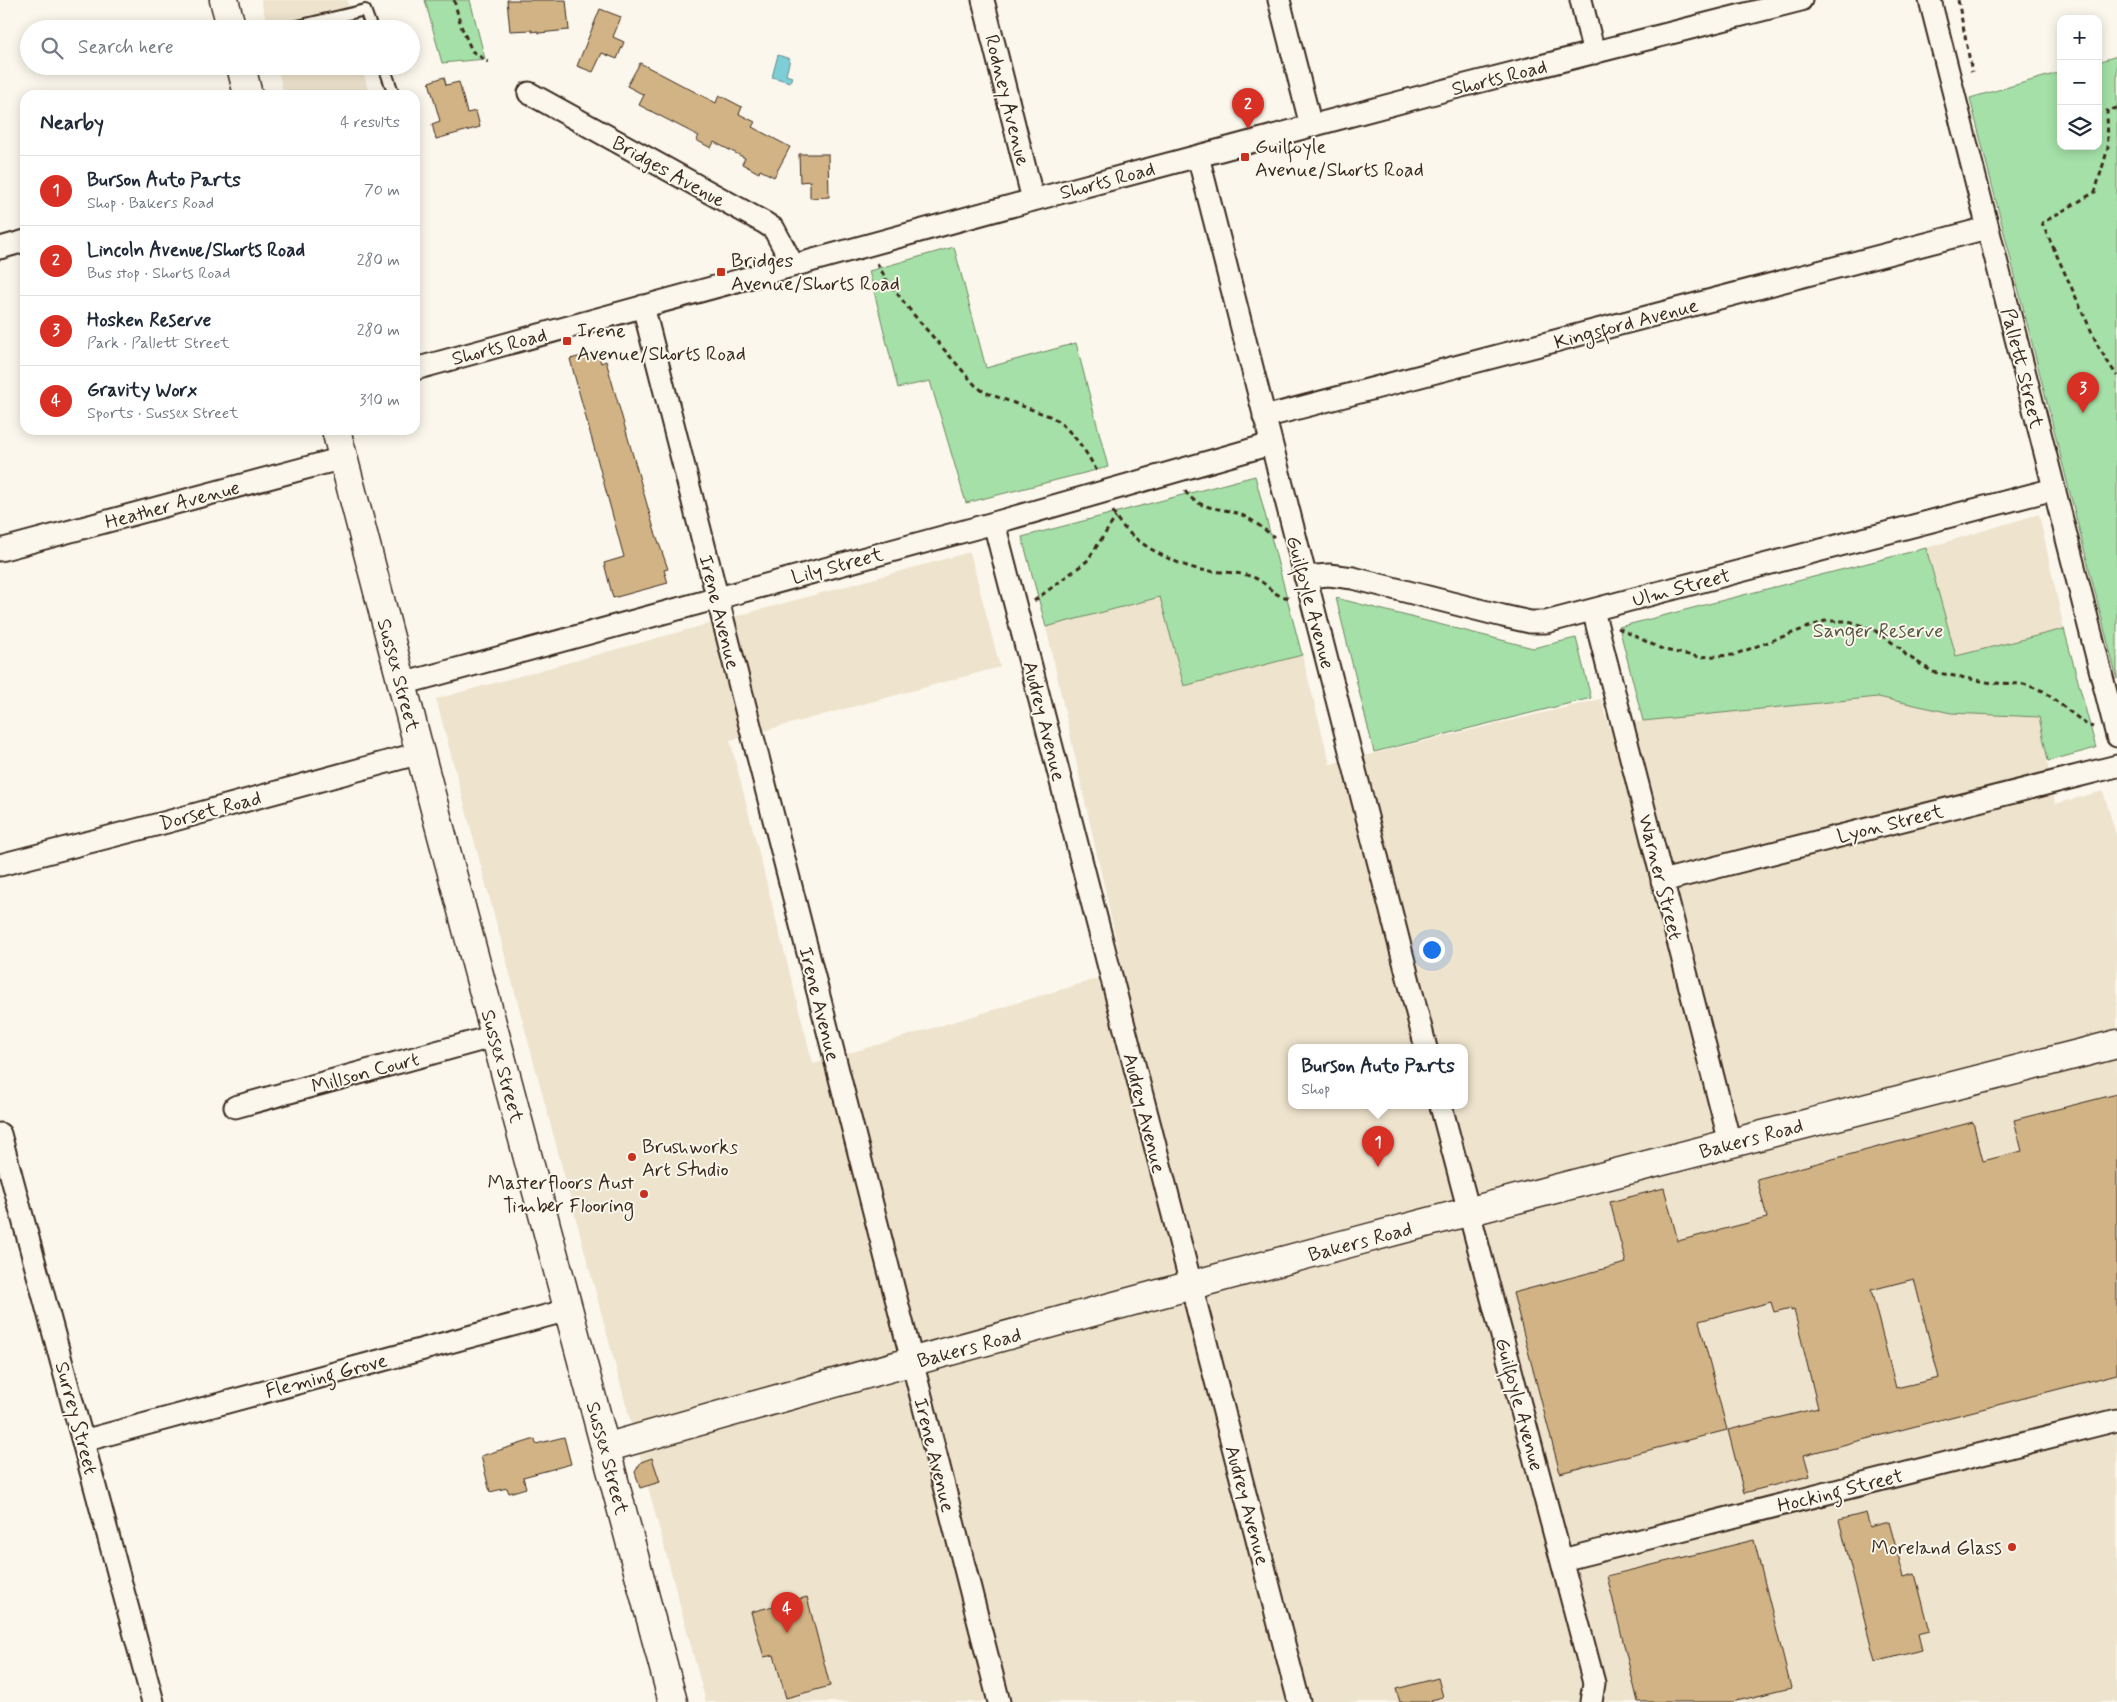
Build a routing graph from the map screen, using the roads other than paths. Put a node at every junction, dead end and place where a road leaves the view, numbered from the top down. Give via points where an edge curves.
1 (224, 0) edge
2 (983, 0) edge
3 (1280, 0) edge
4 (1581, 0) edge
5 (1801, 0) edge
6 (1930, 0) edge
7 (230, 20) edge
8 (323, 20) edge
9 (369, 20) edge
10 (1594, 53) junction
11 (243, 75) edge
12 (387, 75) edge
13 (247, 90) edge
14 (392, 90) edge
15 (529, 93) dead end
16 (1311, 126) junction
17 (1198, 156) junction
18 (1033, 200) junction
19 (1987, 228) junction
20 (20, 242) edge
21 (0, 248) edge
22 (793, 265) junction
23 (644, 306) junction
24 (420, 368) edge
25 (1264, 417) junction
26 (337, 435) edge
27 (1271, 444) junction
28 (343, 458) junction
29 (2054, 489) junction
30 (994, 523) junction
31 (0, 550) edge
32 (1307, 586) junction
33 (717, 598) junction
34 (1596, 620) junction
35 (402, 684) junction
36 (2117, 736) edge
37 (420, 753) junction
38 (2117, 766) edge
39 (0, 865) edge
40 (1662, 881) junction
41 (495, 1036) junction
42 (1425, 1044) edge
43 (2117, 1044) edge
44 (235, 1107) dead end
45 (1442, 1109) edge
46 (0, 1134) edge
47 (1730, 1143) junction
48 (1468, 1212) junction
49 (1190, 1286) junction
50 (568, 1310) junction
51 (912, 1362) junction
52 (2117, 1420) edge
53 (83, 1441) junction
54 (605, 1448) junction
55 (1562, 1560) junction
56 (153, 1702) edge
57 (673, 1702) edge
58 (999, 1702) edge
59 (1299, 1702) edge
60 (1591, 1702) edge

1 - 7 street
2 - 18 street, Rodney Avenue
3 - 16 street
4 - 10 street
5 - 10 street, Shorts Road
6 - 19 street, Pallett Street
8 - 9 lane via 365,10
10 - 16 street, Shorts Road
11 - 13 street
12 - 14 lane
15 - 22 street, Bridges Avenue via 765,223 774,229
16 - 17 street, Shorts Road
17 - 18 street, Shorts Road
17 - 25 street, Guilfoyle Avenue
18 - 22 street, Shorts Road
19 - 25 street, Kingsford Avenue
19 - 29 street, Pallett Street
20 - 21 street
22 - 23 street, Shorts Road
23 - 24 street, Shorts Road
23 - 33 street, Irene Avenue
25 - 27 street, Guilfoyle Avenue
26 - 28 street, Sussex Street
27 - 30 street, Lily Street
27 - 32 street, Guilfoyle Avenue
28 - 31 street, Heather Avenue
28 - 35 street, Sussex Street
29 - 34 street, Ulm Street
29 - 36 street, Pallett Street
30 - 33 street, Lily Street
30 - 49 street, Audrey Avenue
32 - 34 street, Ulm Street via 1329,575 1353,578 1530,622
32 - 42 street, Guilfoyle Avenue
33 - 35 street, Lily Street
33 - 51 street, Irene Avenue
34 - 40 street, Warner Street
35 - 37 street, Sussex Street
37 - 39 street, Dorset Road
37 - 41 street, Sussex Street
38 - 40 street, Lyon Street
40 - 47 street, Warner Street
41 - 44 street, Millson Court
41 - 50 street, Sussex Street
43 - 47 street, Bakers Road
45 - 48 street, Guilfoyle Avenue
46 - 53 street, Surrey Street
47 - 48 street, Bakers Road
48 - 49 street, Bakers Road
48 - 55 street, Guilfoyle Avenue
49 - 51 street, Bakers Road
49 - 59 street, Audrey Avenue
50 - 53 street, Fleming Grove
50 - 54 street, Sussex Street
51 - 54 street, Bakers Road
51 - 58 street, Irene Avenue
52 - 55 street, Hocking Street
53 - 56 street, Surrey Street
54 - 57 street, Sussex Street
55 - 60 street, Guilfoyle Avenue via 1594,1683

